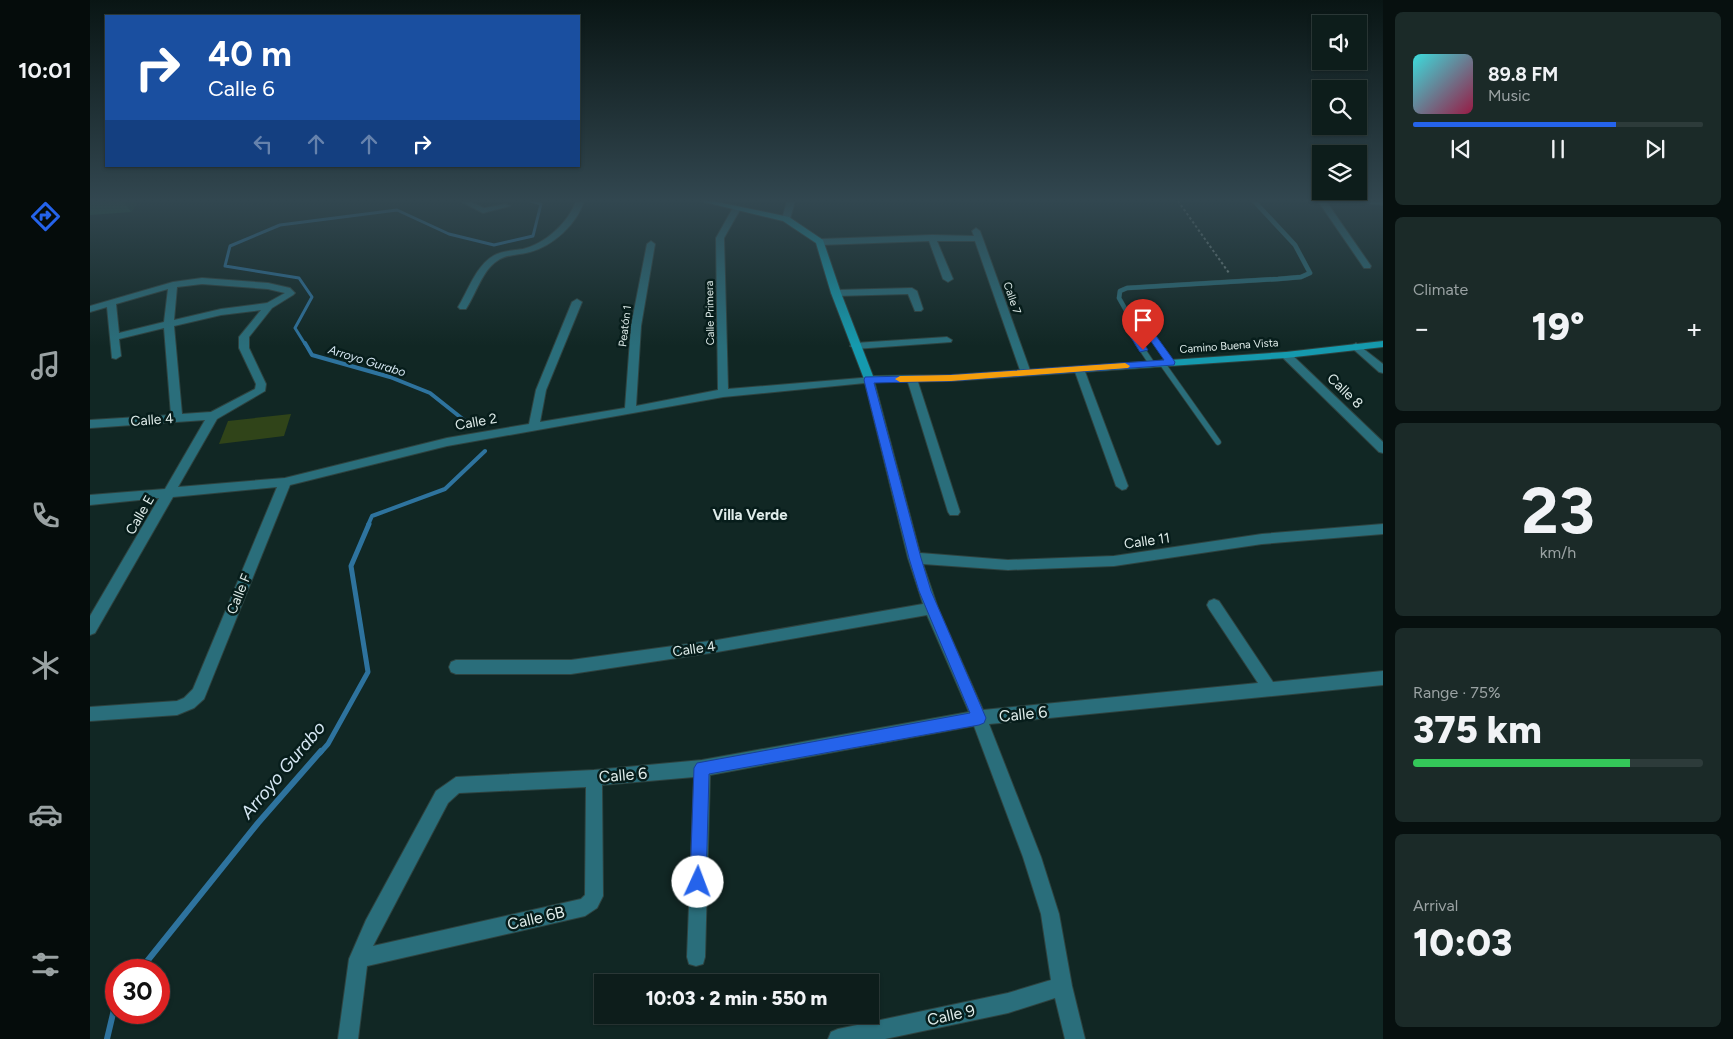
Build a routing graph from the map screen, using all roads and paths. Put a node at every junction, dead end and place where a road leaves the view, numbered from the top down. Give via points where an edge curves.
1 (529, 249) edge
2 (650, 249) edge
3 (720, 249) edge
4 (822, 249) edge
5 (936, 249) edge
6 (983, 249) edge
7 (1212, 249) edge
8 (1298, 249) edge
9 (1356, 249) edge
10 (1367, 266) dead end
11 (948, 279) dead end
12 (1235, 282) junction
13 (173, 285) junction
14 (836, 293) junction
15 (111, 302) junction
16 (577, 302) dead end
17 (269, 306) junction
18 (463, 308) dead end
19 (90, 309) edge
20 (918, 310) dead end
21 (170, 325) junction
22 (1136, 328) junction
23 (114, 337) junction
24 (947, 340) dead end
25 (1383, 344) edge
26 (855, 346) junction
27 (1356, 346) junction
28 (1286, 354) junction
29 (116, 356) dead end
30 (1162, 363) junction
31 (1079, 369) junction
32 (1383, 370) edge
33 (1026, 373) junction
34 (912, 379) junction
35 (869, 380) junction
36 (723, 392) junction
37 (630, 411) junction
38 (213, 416) junction
39 (177, 418) junction
40 (90, 424) edge
41 (534, 427) junction
42 (1218, 442) dead end
43 (1383, 449) edge
44 (284, 482) junction
45 (1122, 486) dead end
46 (170, 493) junction
47 (90, 500) edge
48 (954, 512) dead end
49 (1383, 529) edge
50 (915, 558) junction
51 (1214, 605) dead end
52 (931, 608) junction
53 (90, 629) edge
54 (456, 667) dead end
55 (1383, 678) edge
56 (1269, 688) junction
57 (92, 716) edge
58 (979, 718) junction
59 (702, 768) junction
60 (594, 778) junction
61 (696, 957) dead end
62 (358, 959) junction
63 (1062, 986) junction
64 (348, 1039) edge
65 (838, 1039) edge
66 (1075, 1039) edge

1 - 18 street via 502,254 491,261
2 - 37 street, Peatón 1 via 636,326
3 - 36 street, Calle Primera
4 - 14 street
5 - 11 street
6 - 33 street, Calle 7
7 - 12 path
8 - 12 lane via 1310,273 1301,277
9 - 10 street
12 - 22 lane via 1136,287 1120,291 1119,298
13 - 15 street
13 - 17 street via 212,281 290,290 290,295
13 - 21 street
14 - 20 street via 912,290
14 - 26 street
15 - 19 street
15 - 23 street
16 - 41 street via 541,390
17 - 21 street via 221,312
17 - 38 street via 244,338 244,348 261,384 260,391
21 - 23 street
21 - 39 street
22 - 30 lane via 1151,335
22 - 30 lane via 1134,336
23 - 29 street
24 - 26 street
25 - 27 street, Camino Buena Vista
26 - 35 street
27 - 28 street, Camino Buena Vista
27 - 32 street
28 - 30 street, Camino Buena Vista
28 - 43 street, Calle 8
30 - 31 street, Camino Buena Vista
30 - 42 lane
31 - 33 street, Camino Buena Vista
31 - 45 street
33 - 34 street, Camino Buena Vista
34 - 35 street, Camino Buena Vista
34 - 48 street
35 - 36 street, Calle 2
35 - 50 street
36 - 37 street, Calle 2
37 - 41 street, Calle 2
38 - 39 street, Calle 4
38 - 46 street, Calle E
39 - 40 street, Calle 4
41 - 44 street, Calle 2 via 447,442
44 - 46 street, Calle 2
44 - 57 street, Calle F via 199,694 177,708
46 - 47 street, Calle 2
46 - 53 street, Calle E
49 - 50 street, Calle 11 via 1262,539 1114,560 1008,565
50 - 52 street
51 - 56 street
52 - 54 street, Calle 4 via 717,646 571,667
52 - 58 street
55 - 56 street, Calle 6
56 - 58 street, Calle 6
58 - 59 street, Calle 6
58 - 63 street via 1047,904
59 - 60 street, Calle 6
59 - 61 street
60 - 62 street, Calle 6 via 456,785 442,797 372,926
60 - 62 street, Calle 6B via 594,896 585,907
62 - 64 street
63 - 65 street, Calle 9 via 1008,1003
63 - 66 street

